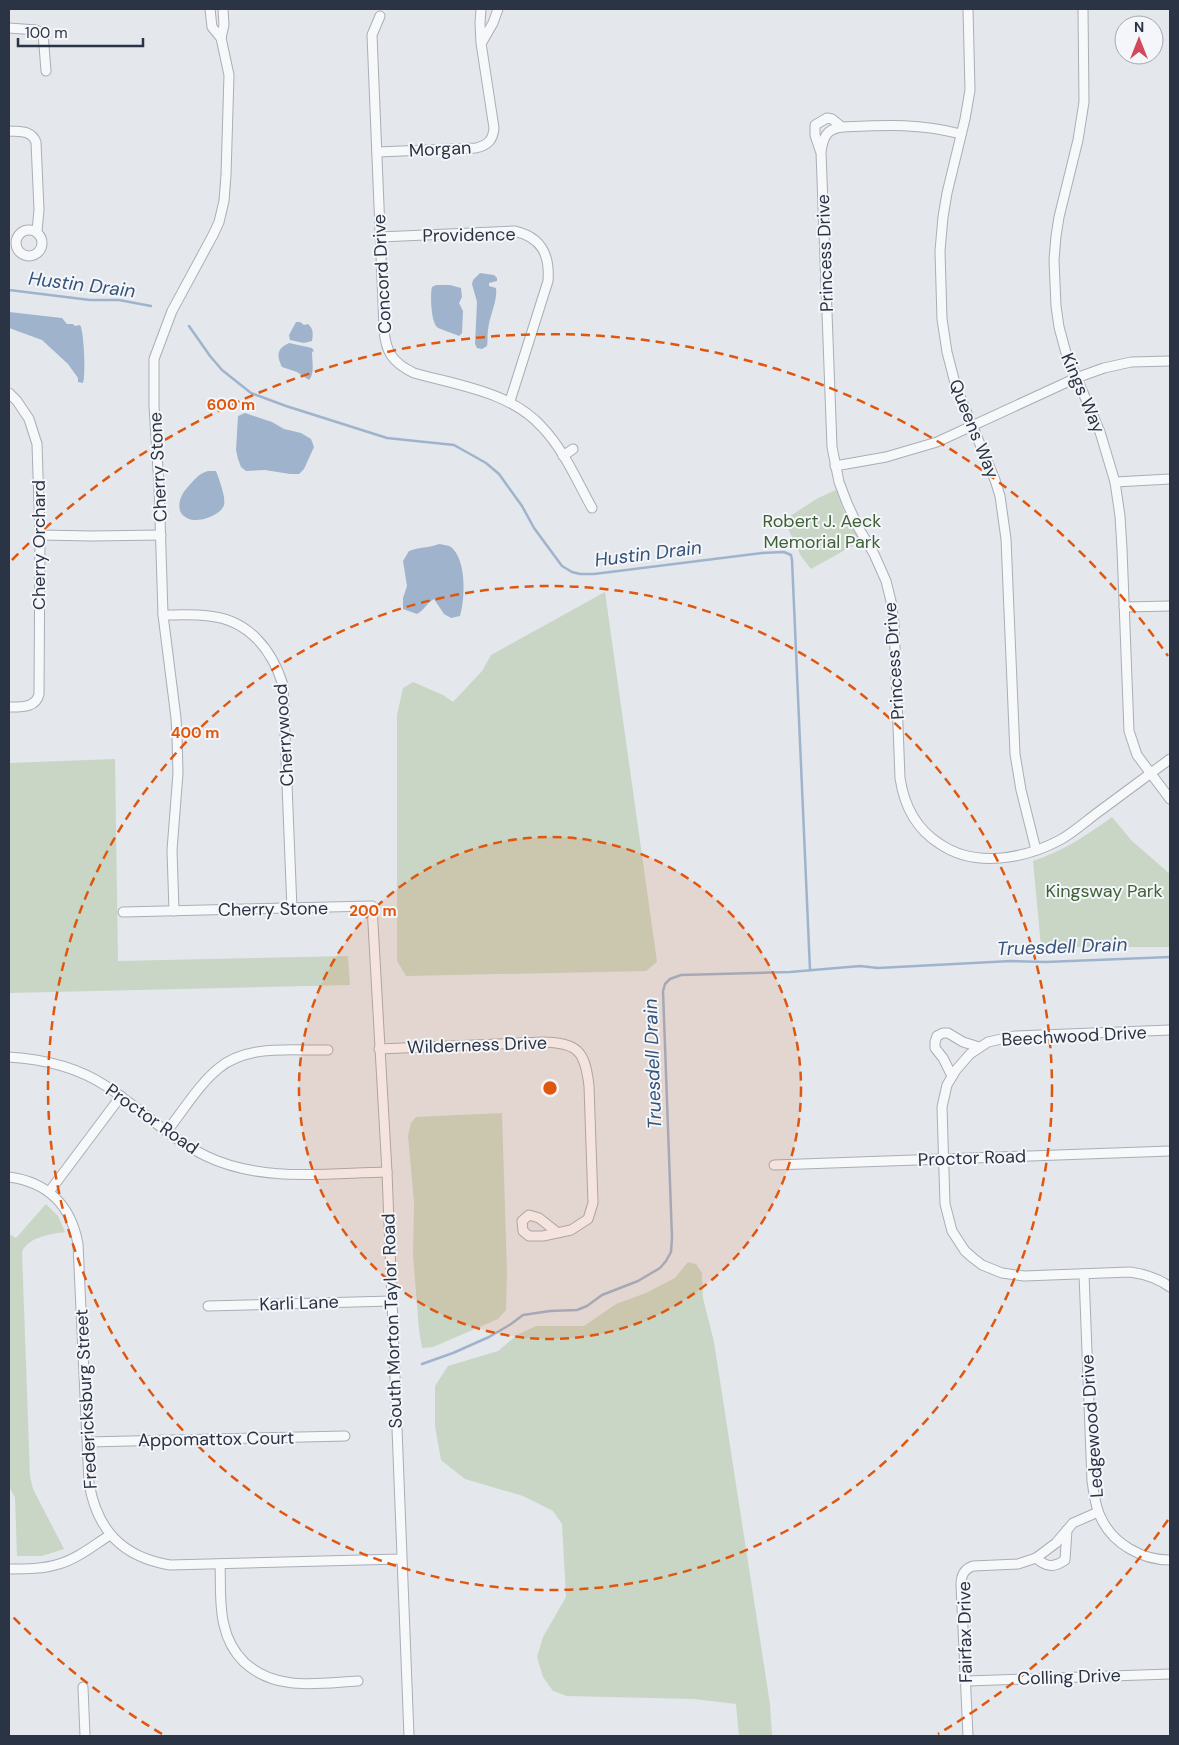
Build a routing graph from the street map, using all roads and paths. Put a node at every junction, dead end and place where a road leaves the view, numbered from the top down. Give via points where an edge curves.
1 (210, 9) edge
2 (223, 9) edge
3 (481, 9) edge
4 (498, 9) edge
5 (968, 9) edge
6 (1083, 9) edge
7 (380, 16) dead end
8 (9, 28) edge
9 (221, 38) junction
10 (481, 42) junction
11 (46, 71) dead end
12 (842, 127) junction
13 (9, 131) edge
14 (962, 134) junction
15 (377, 152) junction
16 (820, 152) junction
17 (37, 232) dead end
18 (380, 237) junction
19 (1170, 361) edge
20 (1076, 378) junction
21 (9, 394) edge
22 (510, 402) junction
23 (972, 426) junction
24 (573, 448) dead end
25 (563, 456) junction
26 (836, 466) junction
27 (1170, 479) edge
28 (1115, 482) junction
29 (592, 508) dead end
30 (40, 535) junction
31 (161, 535) junction
32 (1170, 606) edge
33 (1124, 607) junction
34 (163, 615) junction
35 (9, 707) edge
36 (1170, 759) edge
37 (1151, 774) junction
38 (1170, 799) edge
39 (1036, 850) junction
40 (372, 906) joint
41 (292, 909) junction
42 (174, 911) junction
43 (123, 912) dead end
44 (1170, 1030) edge
45 (979, 1047) junction
46 (379, 1049) junction
47 (328, 1050) dead end
48 (9, 1057) edge
49 (952, 1076) junction
50 (120, 1096) junction
51 (167, 1131) junction
52 (1170, 1151) edge
53 (944, 1159) junction
54 (774, 1165) dead end
55 (386, 1172) junction
56 (9, 1177) edge
57 (48, 1192) junction
58 (558, 1233) dead end
59 (1084, 1274) junction
60 (1170, 1287) edge
61 (391, 1301) junction
62 (208, 1306) dead end
63 (345, 1436) dead end
64 (88, 1442) junction
65 (1098, 1512) junction
66 (1067, 1530) junction
67 (110, 1535) junction
68 (1036, 1558) junction
69 (401, 1559) junction
70 (1170, 1560) edge
71 (220, 1564) junction
72 (9, 1569) edge
73 (1170, 1674) edge
74 (358, 1681) dead end
75 (967, 1681) junction
76 (83, 1687) dead end
77 (85, 1736) edge
78 (409, 1736) edge
79 (968, 1736) edge

1 - 9 street, Cherry Stone via 212,27
2 - 9 street, Cherry Stone
3 - 10 street, Morgan
4 - 10 street
5 - 14 street, Queens Way via 970,90
6 - 20 street, Kings Way via 1084,102 1059,217 1054,260 1059,327
7 - 15 street, Concord Drive via 372,35
8 - 11 street via 43,33
9 - 31 street, Cherry Stone via 229,75 224,202 219,222 172,311 154,359
10 - 15 street, Morgan via 494,128 488,143 476,148
12 - 14 street, Princess Drive via 912,125
12 - 16 street, Princess Drive via 833,129 824,137
12 - 16 street, Princess Drive via 828,118 815,125
13 - 17 street via 28,132 36,142
14 - 23 street, Queens Way via 942,218 941,302 951,369
15 - 18 street, Concord Drive
16 - 26 street, Princess Drive via 832,446
18 - 22 street, Concord Drive via 384,337 396,362 414,373
18 - 22 street, Providence via 514,231 539,244 548,262 548,281
19 - 20 street via 1122,364
20 - 23 street
20 - 28 street, Kings Way via 1100,432
21 - 30 street, Cherry Orchard via 29,418 37,444
22 - 25 street, Concord Drive via 542,426
23 - 26 street via 905,452
23 - 39 street, Queens Way via 995,480 1003,510 1015,754
24 - 25 street
25 - 29 street, Concord Drive
26 - 39 street, Princess Drive via 847,503 879,565 891,601 900,778 910,812 933,839 961,855 996,858
27 - 28 street
28 - 33 street, Kings Way via 1120,516
30 - 31 street
30 - 35 street, Cherry Orchard via 39,694 29,706
31 - 34 street, Cherry Stone
32 - 33 street
33 - 37 street, Kings Way via 1129,731 1137,755
34 - 41 street, Cherrywood via 211,616 241,626 267,649 274,661 283,685
34 - 42 street, Cherry Stone via 177,728 178,773 172,850
36 - 37 street, Princess Drive
37 - 38 street, Kings Way
37 - 39 street, Princess Drive via 1061,839
40 - 41 street, Cherry Stone
40 - 46 street, South Morton Taylor Road
41 - 42 street, Cherry Stone
42 - 43 street, Cherry Stone
44 - 45 street, Beechwood Drive via 1016,1036
45 - 49 street, Beechwood Drive via 962,1061
45 - 49 street, Beechwood Drive via 948,1033 937,1036 935,1048
46 - 55 street, South Morton Taylor Road
46 - 58 street, Wilderness Drive via 543,1042 562,1043 578,1051 587,1066 589,1086 593,1203 588,1219 571,1230
47 - 51 street via 257,1052 235,1058 209,1078
48 - 50 street, Proctor Road via 46,1061 75,1070
49 - 53 street, Beechwood Drive via 942,1107
50 - 51 street, Proctor Road
50 - 57 street
51 - 55 street, Proctor Road via 206,1156 252,1171 282,1174
52 - 53 street, Proctor Road
53 - 54 street, Proctor Road
53 - 59 street, Beechwood Drive via 948,1220 957,1240 973,1258 992,1269 1013,1275
55 - 61 street, South Morton Taylor Road
56 - 57 street, Fredericksburg Street via 32,1182
57 - 64 street, Fredericksburg Street via 69,1215 78,1244
59 - 60 street, Beechwood Drive via 1130,1272 1156,1278
59 - 65 street, Ledgewood Drive via 1092,1481
61 - 62 street, Karli Lane
61 - 69 street, South Morton Taylor Road
63 - 64 street, Appomattox Court
64 - 67 street, Fredericksburg Street via 92,1498
65 - 66 street, Fairfax Drive via 1079,1520
65 - 70 street, Ledgewood Drive via 1125,1546 1145,1556
66 - 68 street, Fairfax Drive via 1051,1548
66 - 68 street via 1065,1560 1057,1566 1050,1566
67 - 71 street, Fredericksburg Street via 130,1551 155,1562 170,1565
67 - 72 street via 69,1561 45,1567
68 - 75 street, Fairfax Drive via 1018,1564 973,1566 963,1574
69 - 71 street, Fredericksburg Street
69 - 78 street, South Morton Taylor Road
71 - 74 street via 224,1625 234,1648 250,1667 268,1678 286,1683
73 - 75 street, Colling Drive
75 - 79 street, Fairfax Drive
76 - 77 street

